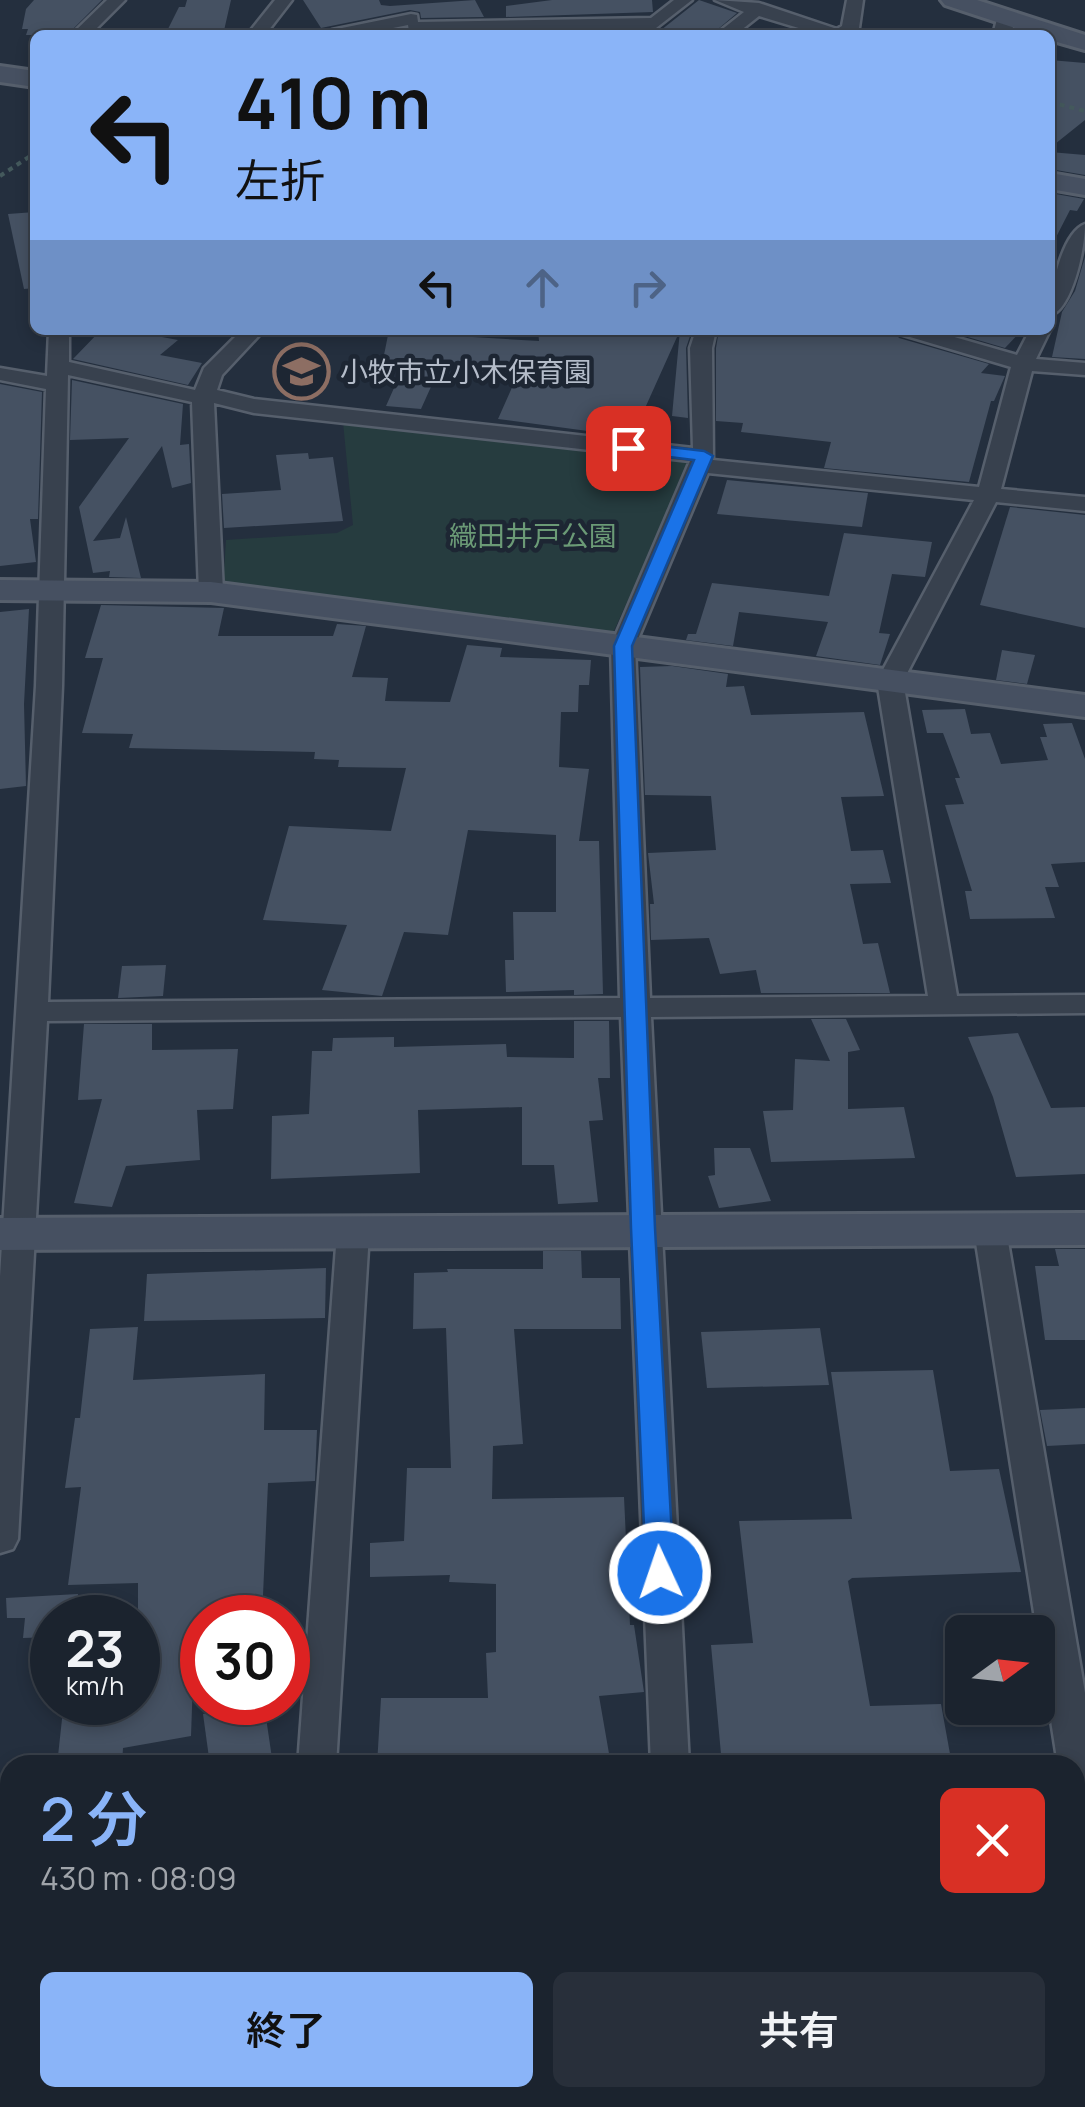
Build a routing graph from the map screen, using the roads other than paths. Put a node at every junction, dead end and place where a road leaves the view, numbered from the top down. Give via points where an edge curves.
1 (117, 0) edge
2 (284, 0) edge
3 (417, 0) edge
4 (684, 0) edge
5 (724, 0) edge
6 (855, 0) edge
7 (953, 0) edge
8 (985, 0) edge
9 (760, 8) junction
10 (416, 27) edge
11 (1004, 27) edge
12 (85, 30) edge
13 (260, 30) edge
14 (384, 30) edge
15 (731, 30) edge
16 (824, 30) edge
17 (847, 30) edge
18 (1085, 32) edge
19 (1055, 37) edge
20 (1085, 43) edge
21 (0, 74) edge
22 (30, 78) edge
23 (1055, 182) edge
24 (1085, 187) edge
25 (1084, 235) edge
26 (1058, 278) edge
27 (58, 335) edge
28 (249, 335) edge
29 (705, 335) edge
30 (924, 335) edge
31 (1038, 335) edge
32 (1024, 364) junction
33 (1085, 369) edge
34 (0, 374) edge
35 (56, 375) junction
36 (204, 396) junction
37 (703, 461) junction
38 (988, 496) junction
39 (1085, 504) edge
40 (0, 590) edge
41 (50, 590) junction
42 (211, 592) junction
43 (623, 646) junction
44 (890, 681) junction
45 (1085, 706) edge
46 (1085, 1004) edge
47 (944, 1005) junction
48 (636, 1010) junction
49 (34, 1012) junction
50 (643, 1228) junction
51 (1085, 1229) edge
52 (990, 1230) junction
53 (353, 1233) junction
54 (8, 1234) edge
55 (0, 1539) edge
56 (318, 1755) edge
57 (669, 1755) edge
58 (1076, 1755) edge

1 - 12 street
2 - 13 street
3 - 10 street
4 - 10 street via 656,24
5 - 9 street
6 - 17 street
7 - 11 street
8 - 18 street
9 - 15 street
9 - 16 street
10 - 14 street
19 - 20 street
21 - 22 street
23 - 24 street
25 - 26 street
27 - 35 street
28 - 36 street via 212,373
29 - 37 street
30 - 32 street
31 - 32 street
32 - 33 street
32 - 38 street
34 - 35 street
35 - 36 street
35 - 41 street
36 - 37 street
36 - 42 street
37 - 38 street
37 - 43 street
38 - 39 street
38 - 44 street
40 - 41 street
41 - 42 street
41 - 49 street
42 - 43 street
43 - 44 street
43 - 48 street
44 - 45 street
44 - 47 street
46 - 47 street
47 - 48 street
48 - 49 street
48 - 50 street
49 - 54 street
50 - 52 street
50 - 53 street
50 - 57 street
51 - 52 street
52 - 58 street
53 - 54 street
53 - 56 street
54 - 55 street

